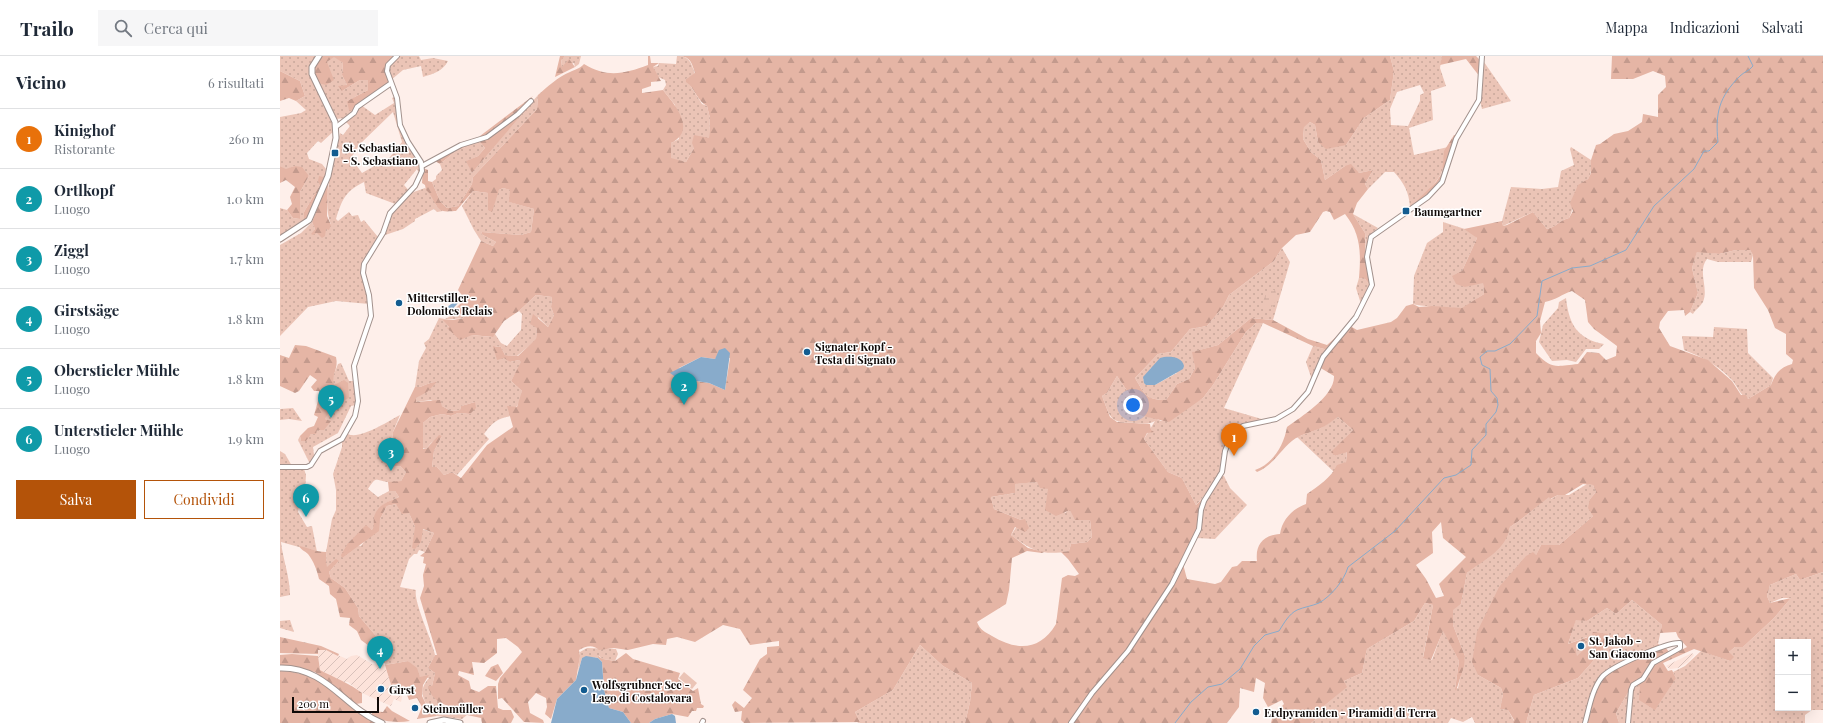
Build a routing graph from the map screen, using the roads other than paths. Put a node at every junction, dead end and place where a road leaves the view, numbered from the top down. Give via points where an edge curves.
1 (319, 56) edge
2 (397, 56) edge
3 (1482, 56) edge
4 (390, 84) junction
5 (531, 100) dead end
6 (336, 127) junction
7 (422, 166) junction
8 (280, 239) edge
9 (280, 468) edge
10 (280, 668) edge
11 (382, 723) edge
12 (430, 723) edge
13 (460, 723) edge
14 (1071, 723) edge
15 (1584, 723) edge
16 (1628, 723) edge

1 - 6 main road via 312,67 312,74
2 - 4 street via 388,65
3 - 14 street via 1479,100 1456,139 1442,182 1428,197 1371,237 1367,257 1372,285 1368,296 1356,317 1322,357 1302,400 1276,419 1243,426 1231,436 1225,450 1222,472 1204,501 1199,529 1172,584 1128,651 1092,693
4 - 6 street via 357,107 354,113
4 - 7 street via 398,98 400,125
5 - 7 street via 518,114 487,137 461,145
6 - 8 main road via 328,176 312,214 305,224
7 - 9 street via 418,182 390,213 383,233 364,264 363,273 371,316 354,366 358,401 355,416 340,441 320,451 311,465
10 - 11 main road via 304,671 318,677 357,708
12 - 13 main road via 444,720
15 - 16 street via 1602,677 1635,657 1680,643 1680,648 1653,663 1643,679 1633,685

